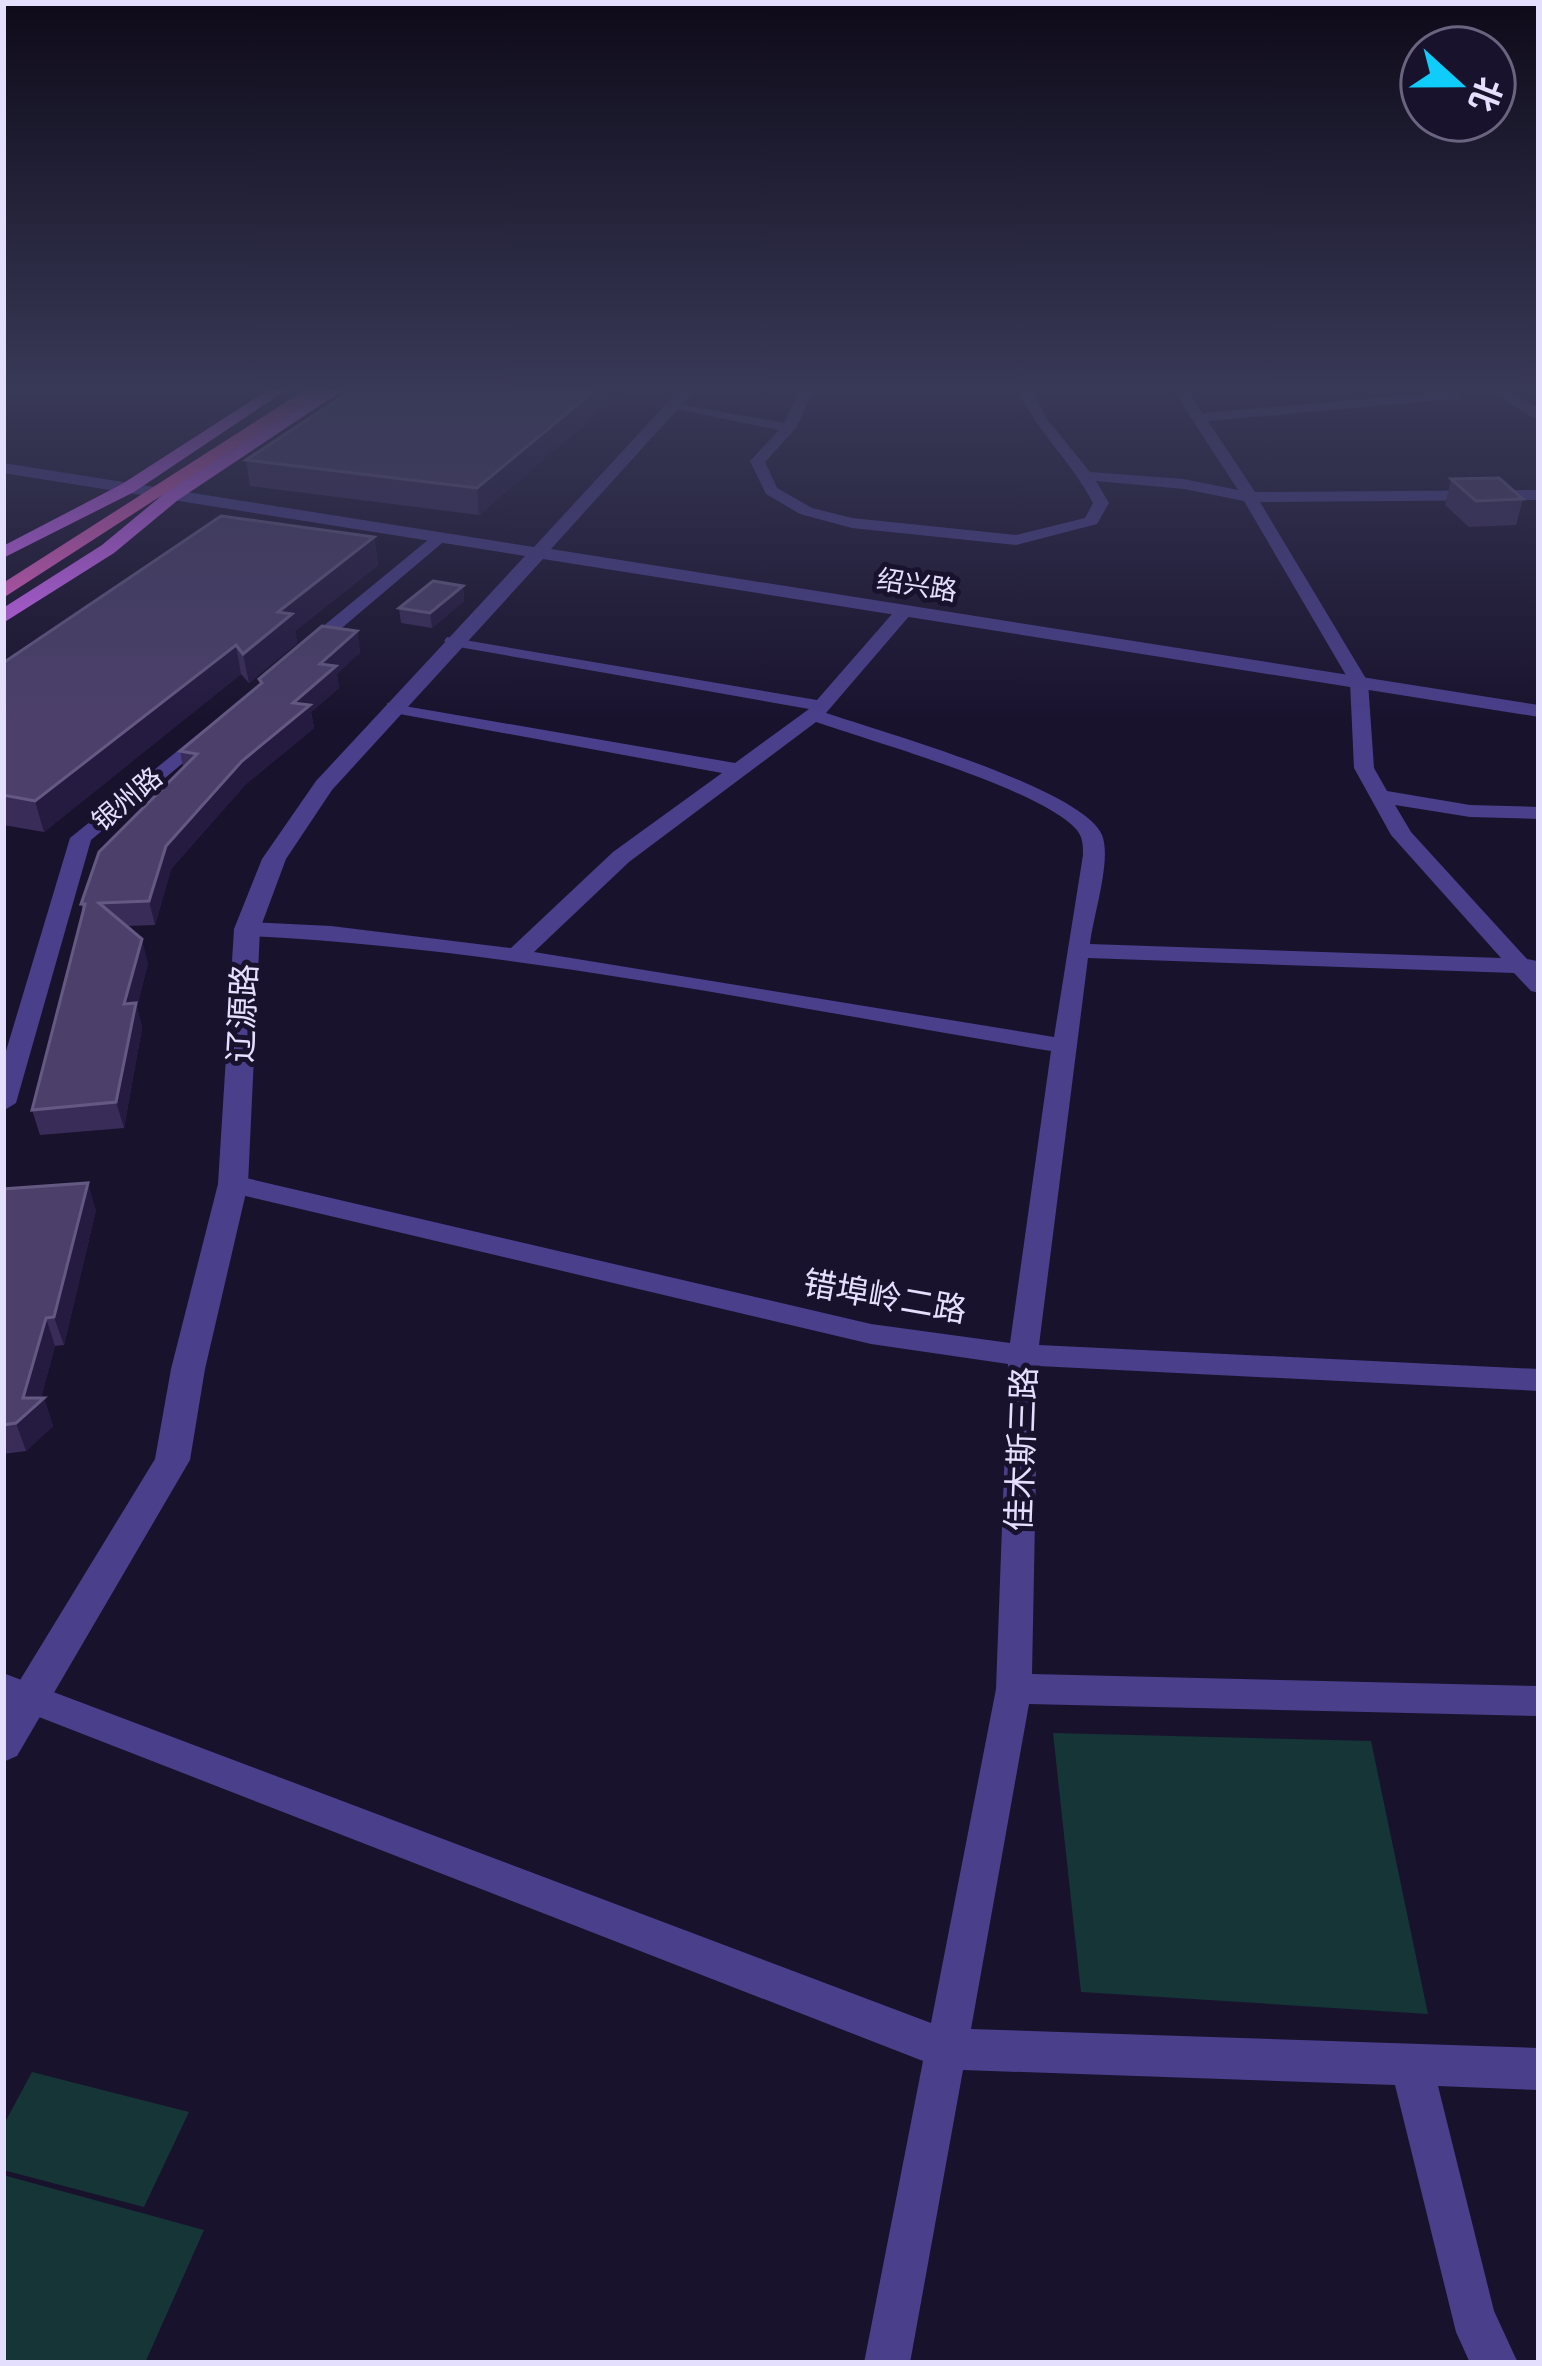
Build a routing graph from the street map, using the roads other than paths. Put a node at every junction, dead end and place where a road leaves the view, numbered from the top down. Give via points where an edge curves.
1 (104, 500) edge
2 (124, 500) edge
3 (145, 500) edge
4 (167, 500) edge
5 (200, 500) edge
6 (585, 500) edge
7 (787, 500) edge
8 (1100, 500) edge
9 (1252, 500) edge
10 (440, 538) junction
11 (537, 552) junction
12 (3, 554) edge
13 (3, 577) edge
14 (3, 592) edge
15 (905, 610) junction
16 (3, 616) edge
17 (453, 640) junction
18 (297, 658) edge
19 (1359, 682) junction
20 (394, 707) junction
21 (1539, 710) edge
22 (818, 711) junction
23 (225, 718) edge
24 (739, 770) junction
25 (1380, 796) junction
26 (1539, 813) edge
27 (247, 929) junction
28 (1078, 951) junction
29 (516, 956) junction
30 (1529, 966) edge
31 (1539, 986) edge
32 (1066, 1046) junction
33 (3, 1103) edge
34 (233, 1184) junction
35 (1024, 1355) junction
36 (1539, 1380) edge
37 (1014, 1689) junction
38 (19, 1693) edge
39 (1539, 1701) edge
40 (3, 1744) edge
41 (946, 2049) junction
42 (1412, 2066) junction
43 (1539, 2069) edge
44 (887, 2363) edge
45 (1496, 2363) edge

1 - 12 main road
2 - 13 highway
3 - 14 highway
4 - 16 main road
5 - 10 street, 绍兴路
6 - 11 street, 辽源路
7 - 8 street via 852,523 1016,541 1091,521
9 - 19 street
10 - 11 street, 绍兴路
10 - 18 street
11 - 15 street, 绍兴路
11 - 17 street, 辽源路
15 - 19 street, 绍兴路
15 - 22 street
17 - 20 street, 辽源路
17 - 22 street, 佳木斯三路
19 - 21 street, 绍兴路
19 - 25 street via 1364,768
20 - 24 street
20 - 27 street, 辽源路 via 324,785 274,859
22 - 24 street
22 - 28 street, 佳木斯三路 via 1045,799 1087,826 1096,849
23 - 33 street, 银州路 via 81,838
24 - 29 street via 621,857
25 - 26 street
25 - 30 street via 1402,836
27 - 29 street
27 - 34 street, 辽源路
28 - 30 street
28 - 32 street, 佳木斯三路
29 - 32 street
30 - 31 street
32 - 35 street, 佳木斯三路
34 - 35 street, 错埠岭二路 via 871,1334
34 - 38 street, 辽源路 via 172,1460
35 - 36 street, 错埠岭二路
35 - 37 street, 佳木斯三路
37 - 39 street
37 - 41 street, 佳木斯三路
38 - 40 street, 辽源路
38 - 41 street
41 - 42 street
41 - 44 street, 佳木斯三路
42 - 43 street
42 - 45 street via 1472,2316

